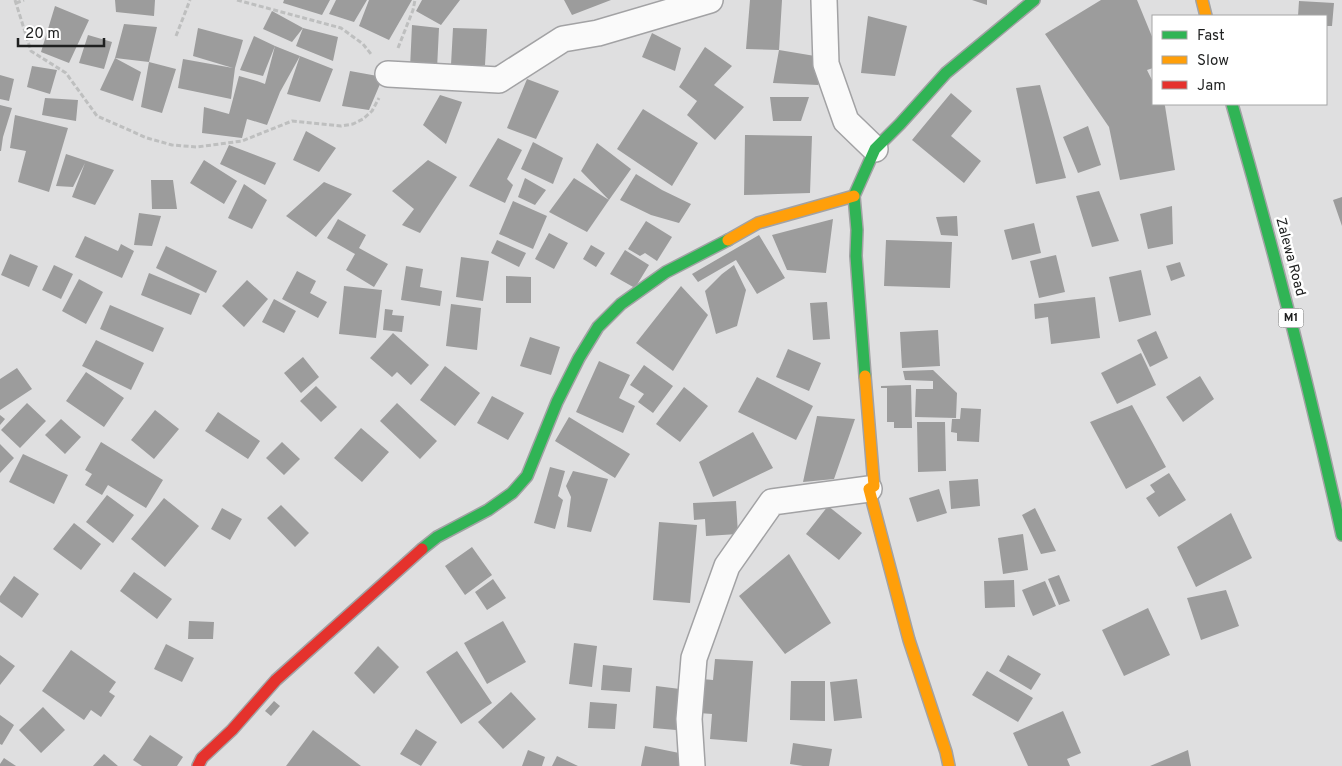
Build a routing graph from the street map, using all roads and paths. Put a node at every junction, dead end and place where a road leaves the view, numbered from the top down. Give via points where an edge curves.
1 (24, 0) edge
2 (190, 0) edge
3 (237, 0) edge
4 (416, 0) edge
5 (710, 0) edge
6 (824, 0) edge
7 (1034, 0) edge
8 (1202, 0) edge
9 (16, 1) edge
10 (1206, 15) edge
11 (176, 36) dead end
12 (388, 74) junction
13 (1232, 105) edge
14 (363, 119) dead end
15 (875, 149) junction
16 (854, 196) junction
17 (868, 489) junction
18 (1342, 535) edge
19 (198, 766) edge
20 (692, 766) edge
21 (949, 766) edge

1 - 9 path
2 - 11 path
3 - 12 path via 341,28 363,44
4 - 12 path
5 - 12 street via 598,33 563,39 499,80
6 - 15 street via 826,64 846,121
7 - 15 main road via 946,73
8 - 10 main road
9 - 14 path via 31,51 66,73 97,116 147,138 197,147 242,141 292,121 341,126
13 - 18 main road, Zalewa Road / M1 via 1292,321
15 - 16 main road
16 - 17 main road via 874,486
16 - 19 main road via 758,223 666,272 621,304 598,327 579,358 527,476 512,494 437,537 395,573 276,680
17 - 20 street via 772,502 727,566 694,658 689,719
17 - 21 main road via 909,640

